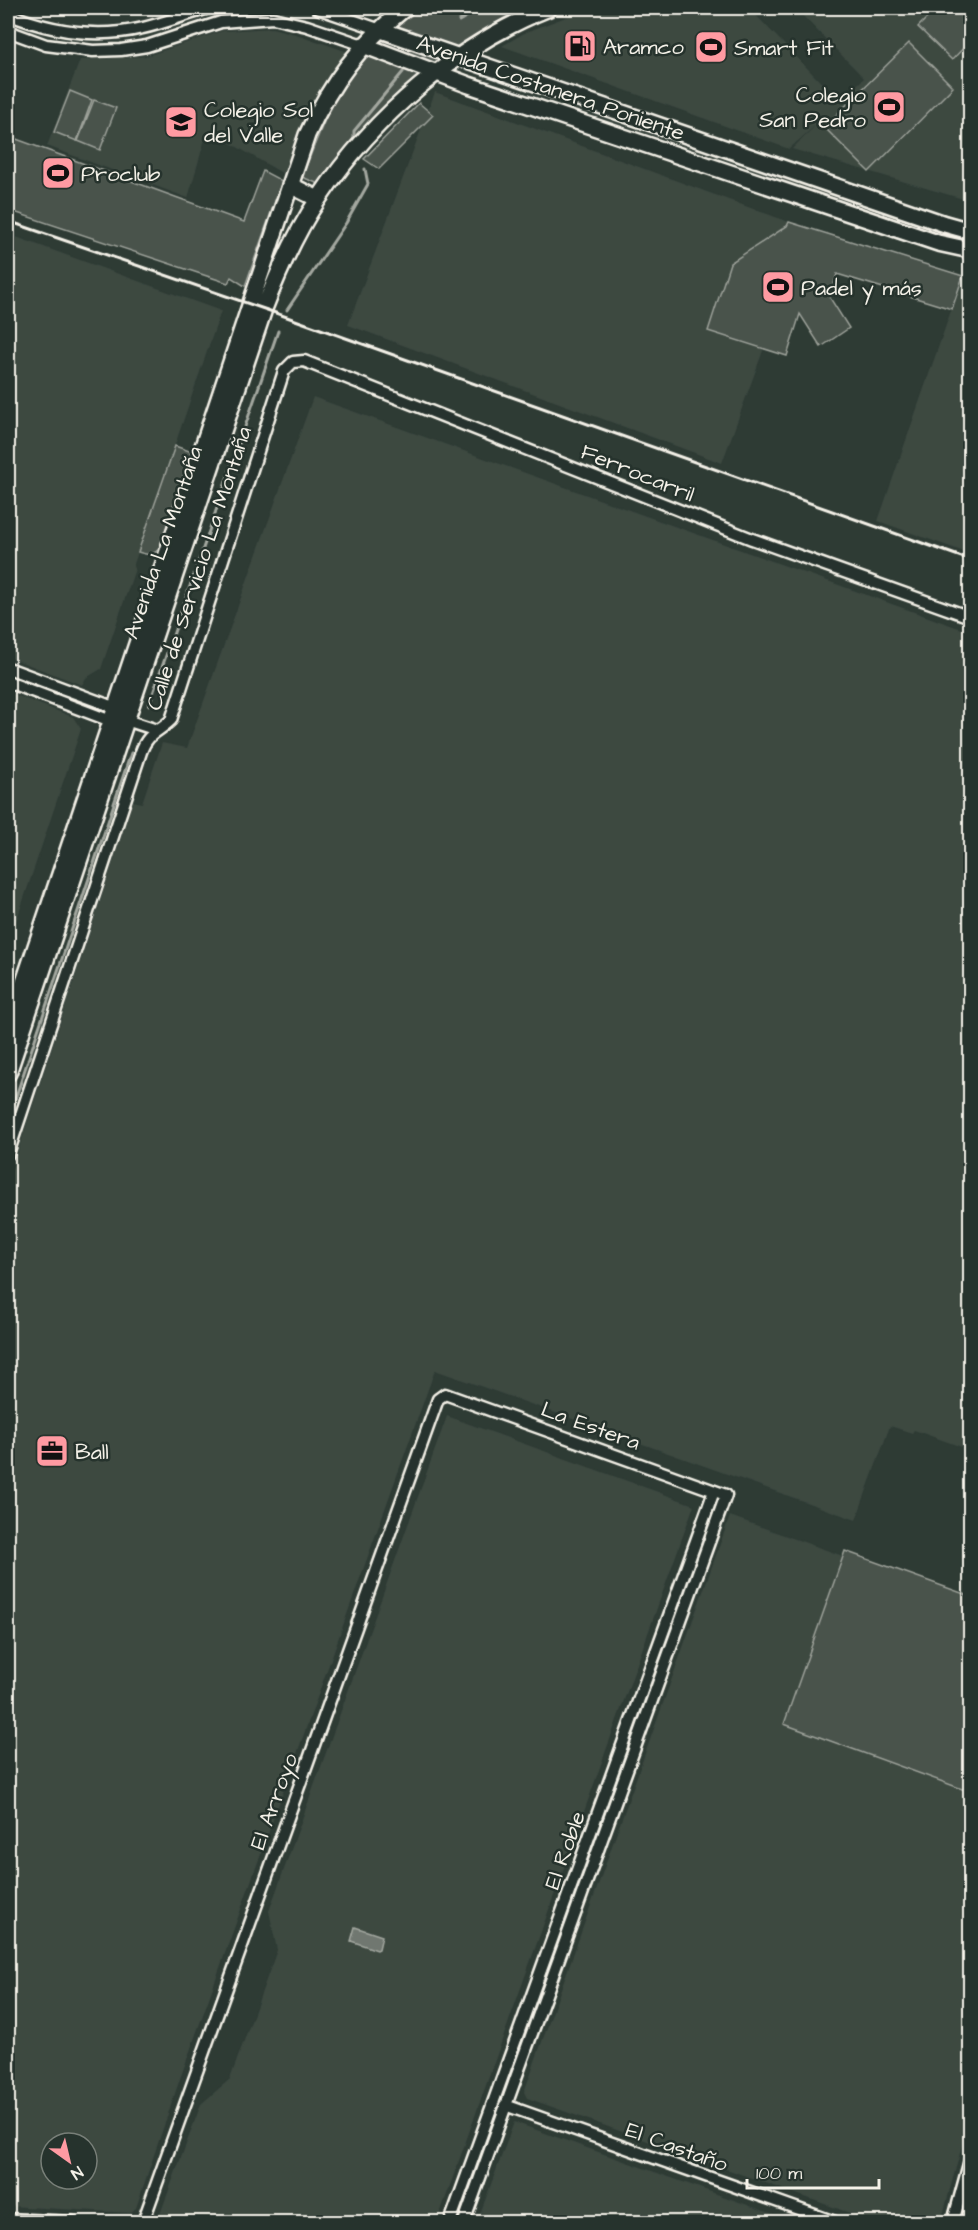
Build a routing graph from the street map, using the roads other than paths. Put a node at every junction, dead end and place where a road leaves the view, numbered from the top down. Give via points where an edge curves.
1 (208, 8) edge
2 (316, 8) edge
3 (405, 8) edge
4 (549, 8) edge
5 (274, 13) edge
6 (8, 14) edge
7 (381, 30) junction
8 (8, 31) edge
9 (363, 45) junction
10 (458, 57) junction
11 (439, 72) junction
12 (290, 185) junction
13 (318, 200) junction
14 (970, 231) edge
15 (970, 250) edge
16 (293, 362) joint
17 (970, 617) edge
18 (8, 668) edge
19 (8, 682) edge
20 (118, 716) junction
21 (157, 730) junction
22 (8, 1030) edge
23 (8, 1073) edge
24 (8, 1154) edge
25 (442, 1395) joint
26 (714, 1491) junction
27 (726, 1495) joint
28 (542, 1966) junction
29 (554, 1970) junction
30 (505, 2106) junction
31 (970, 2160) edge
32 (966, 2193) edge
33 (8, 2219) edge
34 (73, 2223) edge
35 (143, 2223) edge
36 (450, 2223) edge
37 (464, 2223) edge
38 (835, 2223) edge
39 (953, 2223) edge

1 - 6 street via 142,28 90,33 44,27
2 - 7 street, Avenida Costanera Poniente
3 - 7 main road, Avenida La Montaña
4 - 10 main road, Avenida La Montaña via 505,28
5 - 8 street, Avenida Costanera Poniente via 221,22 147,46 121,50 46,45
5 - 9 street, Avenida Costanera Poniente
7 - 9 main road, Avenida La Montaña
7 - 10 main road, Avenida Costanera Poniente
9 - 11 main road, Avenida Costanera Poniente
9 - 12 main road, Avenida La Montaña via 319,108
10 - 11 main road, Avenida La Montaña
10 - 14 main road, Avenida Costanera Poniente
11 - 13 main road, Avenida La Montaña via 372,132
11 - 15 main road, Avenida Costanera Poniente via 938,243
12 - 13 main road
12 - 20 main road, Avenida La Montaña
13 - 20 main road, Avenida La Montaña via 289,251 264,309
16 - 17 street, Ferrocarril via 304,361 752,539
16 - 21 street, Calle de Servicio La Montaña via 284,371 171,720
18 - 20 street
19 - 20 street
20 - 21 street
20 - 22 main road, Avenida La Montaña
20 - 23 main road, Avenida La Montaña
21 - 24 street, Calle de Servicio La Montaña via 145,741 141,752
25 - 26 street, La Estera
25 - 35 street, El Arroyo
26 - 27 street, La Estera
26 - 28 street, El Roble
27 - 29 street, El Roble
28 - 29 street
28 - 36 street, El Roble
29 - 30 street, El Roble
30 - 37 street, El Roble
30 - 38 street, El Castaño
31 - 32 street
32 - 39 street
33 - 34 street

